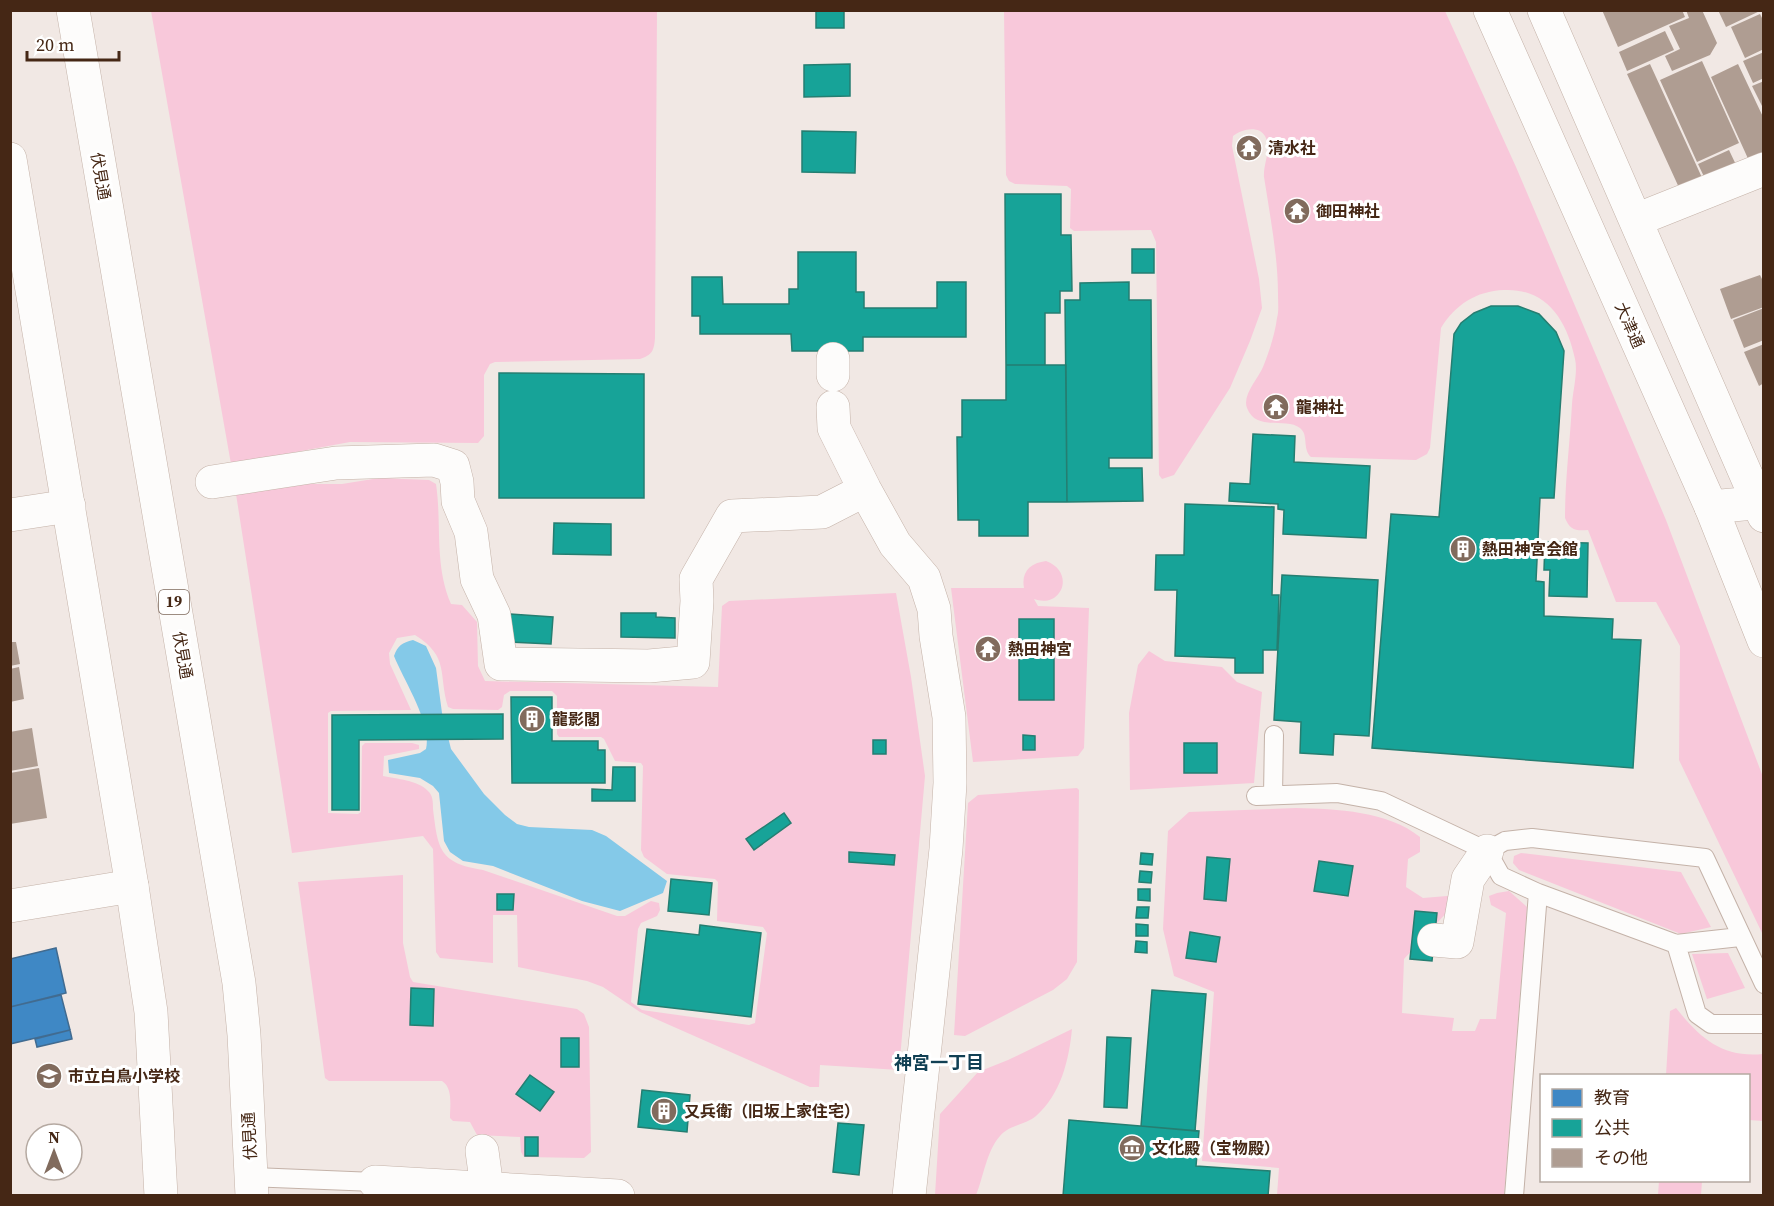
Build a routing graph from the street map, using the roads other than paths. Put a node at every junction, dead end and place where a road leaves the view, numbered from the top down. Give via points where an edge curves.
1 (73, 10) edge
2 (1490, 10) edge
3 (1544, 10) edge
4 (10, 159) edge
5 (1764, 169) edge
6 (1636, 220) junction
7 (833, 380) dead end
8 (212, 482) dead end
9 (865, 490) junction
10 (69, 506) junction
11 (1711, 507) junction
12 (1762, 507) edge
13 (10, 515) edge
14 (1764, 641) edge
15 (1274, 735) dead end
16 (1487, 850) junction
17 (132, 886) junction
18 (1538, 892) junction
19 (10, 906) edge
20 (1740, 937) junction
21 (1434, 940) dead end
22 (1676, 944) junction
23 (1764, 984) edge
24 (1764, 1024) edge
25 (482, 1151) dead end
26 (252, 1186) edge
27 (487, 1188) junction
28 (376, 1189) edge
29 (161, 1196) edge
30 (618, 1196) edge
31 (909, 1196) edge
32 (1514, 1196) edge

1 - 26 main road, 伏見通 / 19 via 239,983
2 - 11 main road, 大津通
3 - 6 main road
4 - 10 main road
5 - 6 main road
6 - 12 main road
7 - 9 main road via 834,428
8 - 9 main road via 336,464 434,460 453,466 458,501 471,532 477,579 494,615 501,664 649,666 693,662 696,579 732,516 822,512
9 - 31 main road via 895,544 924,578 934,609 949,717 946,849
10 - 13 main road
10 - 17 main road
11 - 12 main road
11 - 14 main road, 大津通
15 - 16 lane via 1264,796 1337,793 1381,801
16 - 18 lane via 1501,876
16 - 20 lane via 1505,841 1532,838 1705,858
16 - 21 main road via 1468,879 1457,942
17 - 19 main road
17 - 29 main road via 151,1012
18 - 22 lane
18 - 32 lane
20 - 22 lane
20 - 23 lane
22 - 24 lane via 1697,1014 1711,1024
25 - 27 main road
26 - 28 lane
27 - 28 main road
27 - 30 main road

